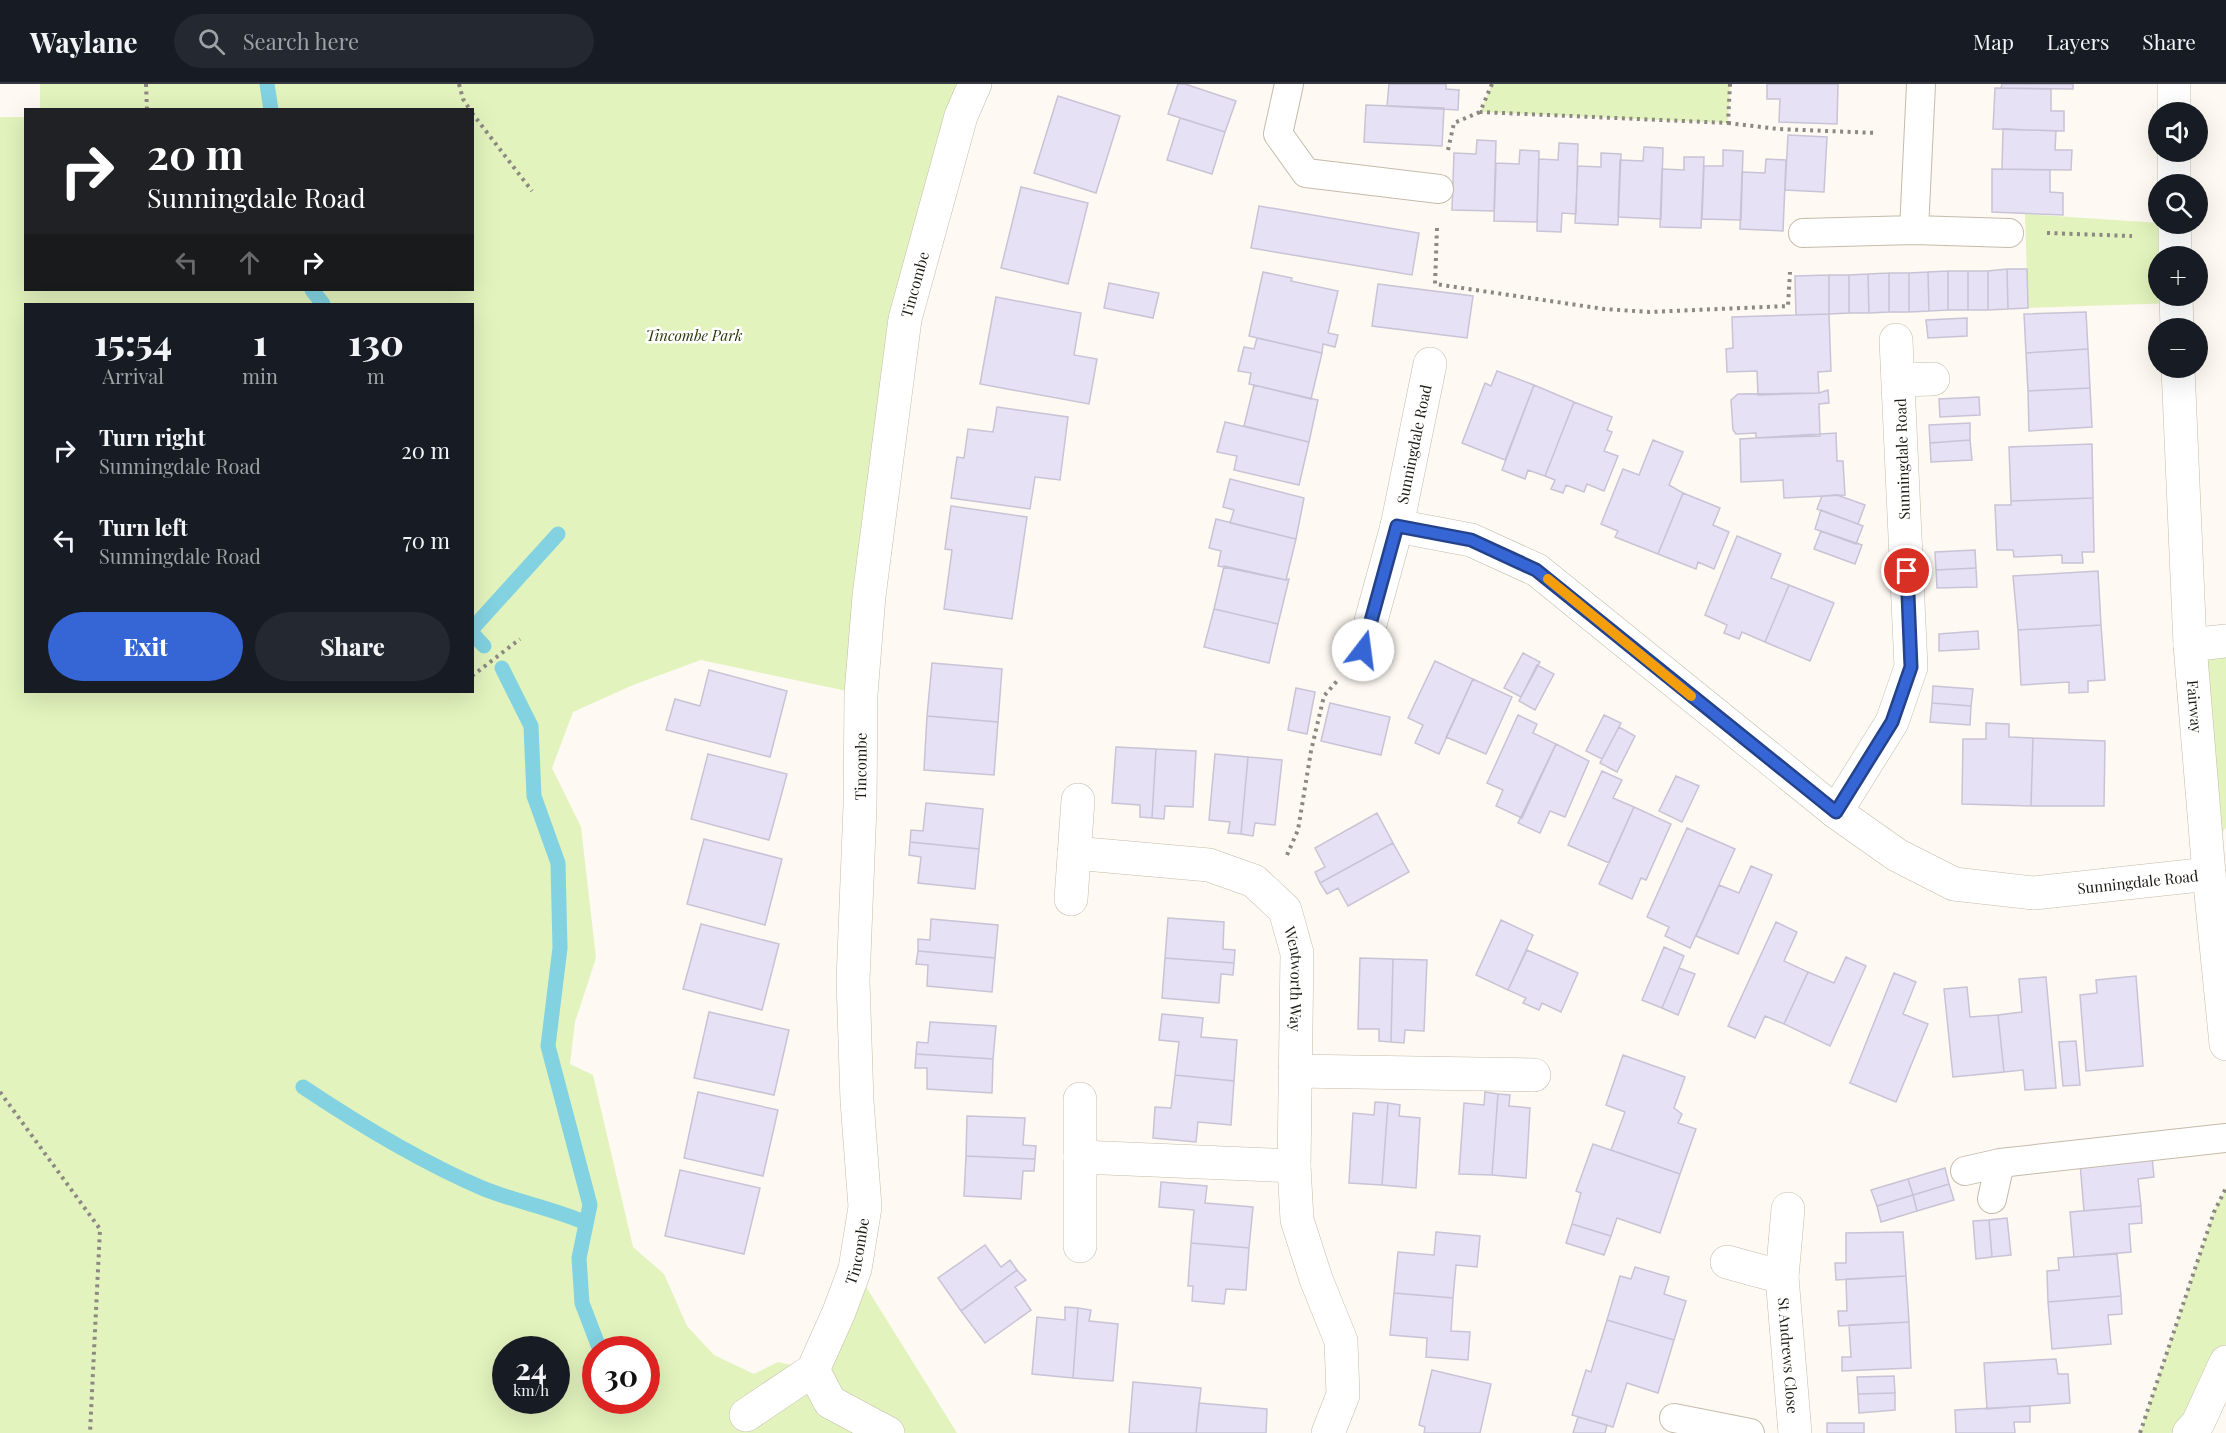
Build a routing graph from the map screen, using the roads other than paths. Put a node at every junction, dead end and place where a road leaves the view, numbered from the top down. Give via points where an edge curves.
1 (975, 84) edge
2 (1289, 84) edge
3 (1921, 84) edge
4 (2174, 84) edge
5 (2174, 102) edge
6 (1439, 189) road end
7 (1914, 230) junction
8 (1803, 232) road end
9 (2009, 233) road end
10 (1896, 340) dead end
11 (1431, 364) dead end
12 (2178, 378) edge
13 (1933, 379) dead end
14 (1899, 380) junction
15 (1397, 526) junction
16 (2226, 641) edge
17 (2190, 645) junction
18 (1363, 650) road end
19 (1078, 800) dead end
20 (1836, 812) junction
21 (1074, 853) junction
22 (2209, 874) junction
23 (1071, 899) dead end
24 (2226, 1044) edge
25 (1295, 1071) junction
26 (1534, 1075) dead end
27 (1080, 1099) dead end
28 (2226, 1138) edge
29 (1080, 1157) junction
30 (2000, 1163) junction
31 (1294, 1166) junction
32 (1965, 1171) dead end
33 (1992, 1199) dead end
34 (1788, 1209) dead end
35 (1080, 1246) dead end
36 (1727, 1262) dead end
37 (1782, 1277) junction
38 (2226, 1362) edge
39 (813, 1370) junction
40 (746, 1415) dead end
41 (1674, 1418) dead end
42 (888, 1433) edge
43 (1328, 1433) edge
44 (1750, 1433) edge
45 (1795, 1433) edge
46 (2189, 1433) edge

1 - 39 street, Tincombe via 961,116 905,319 869,596 861,694 854,981 865,1207 855,1269
2 - 6 lane via 1278,134 1306,173
3 - 7 lane
4 - 5 street
7 - 8 lane
7 - 9 lane
10 - 14 street, Sunningdale Road
11 - 15 street, Sunningdale Road
12 - 17 street, Fairway
13 - 14 street
14 - 20 street, Sunningdale Road via 1911,667 1892,722
15 - 18 street, Sunningdale Road
15 - 20 street, Sunningdale Road via 1471,540 1536,570
16 - 17 street
17 - 22 street, Fairway
19 - 21 street
20 - 22 street, Sunningdale Road via 1897,855 1954,884 2034,892
21 - 23 street
21 - 25 street, Wentworth Way via 1209,865 1254,881 1269,894 1285,910 1297,952
22 - 24 street, Fairway
25 - 26 street
25 - 31 street, Wentworth Way
27 - 29 street
28 - 30 lane
29 - 31 street
29 - 35 street
30 - 32 lane
30 - 33 lane
31 - 43 street, Wentworth Way via 1298,1220 1341,1341 1343,1395
34 - 37 street, St Andrews Close
36 - 37 street, St Andrews Close
37 - 45 street, St Andrews Close
38 - 46 street via 2198,1423
39 - 40 street
39 - 42 street via 830,1402
41 - 44 lane

